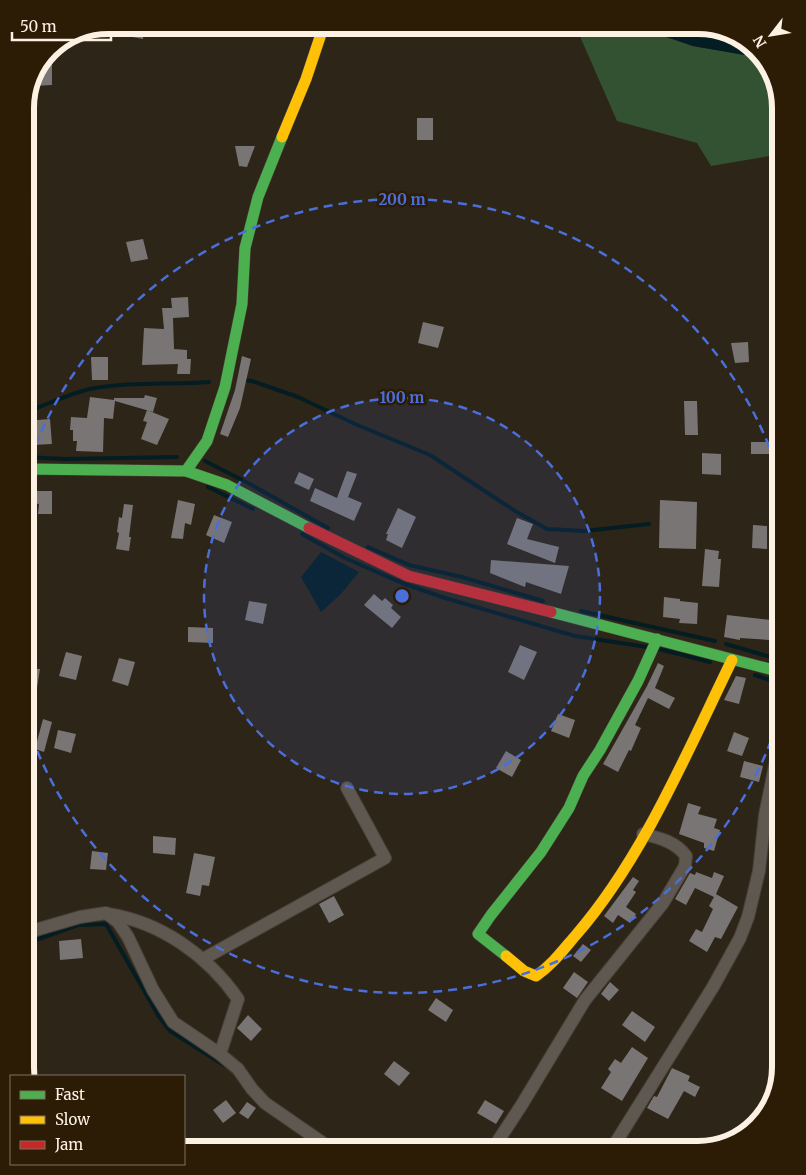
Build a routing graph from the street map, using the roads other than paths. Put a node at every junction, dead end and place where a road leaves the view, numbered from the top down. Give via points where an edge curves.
1 (321, 34) edge
2 (34, 469) edge
3 (186, 471) junction
4 (657, 639) junction
5 (732, 660) junction
6 (772, 670) edge
7 (772, 780) edge
8 (347, 788) dead end
9 (643, 834) junction
10 (106, 914) junction
11 (34, 930) edge
12 (203, 959) junction
13 (220, 1054) junction
14 (320, 1141) edge
15 (498, 1141) edge
16 (617, 1141) edge

1 - 3 street via 258,197 245,248 242,304 225,387 207,441
2 - 3 street
3 - 4 street via 227,485 408,576
4 - 5 street
4 - 9 street via 638,681 583,776 570,808 542,852 478,934 524,971 536,976 548,968 584,926 622,874
5 - 6 street
5 - 9 street
7 - 16 street via 759,872 740,938
8 - 12 street via 385,858
9 - 15 street via 680,847 686,856 685,866 663,903 585,1000
10 - 11 street via 80,917
10 - 12 street via 129,917 155,927
10 - 13 street via 118,922 128,937 153,990 173,1022
12 - 13 street via 238,999
13 - 14 street via 238,1069 265,1103

